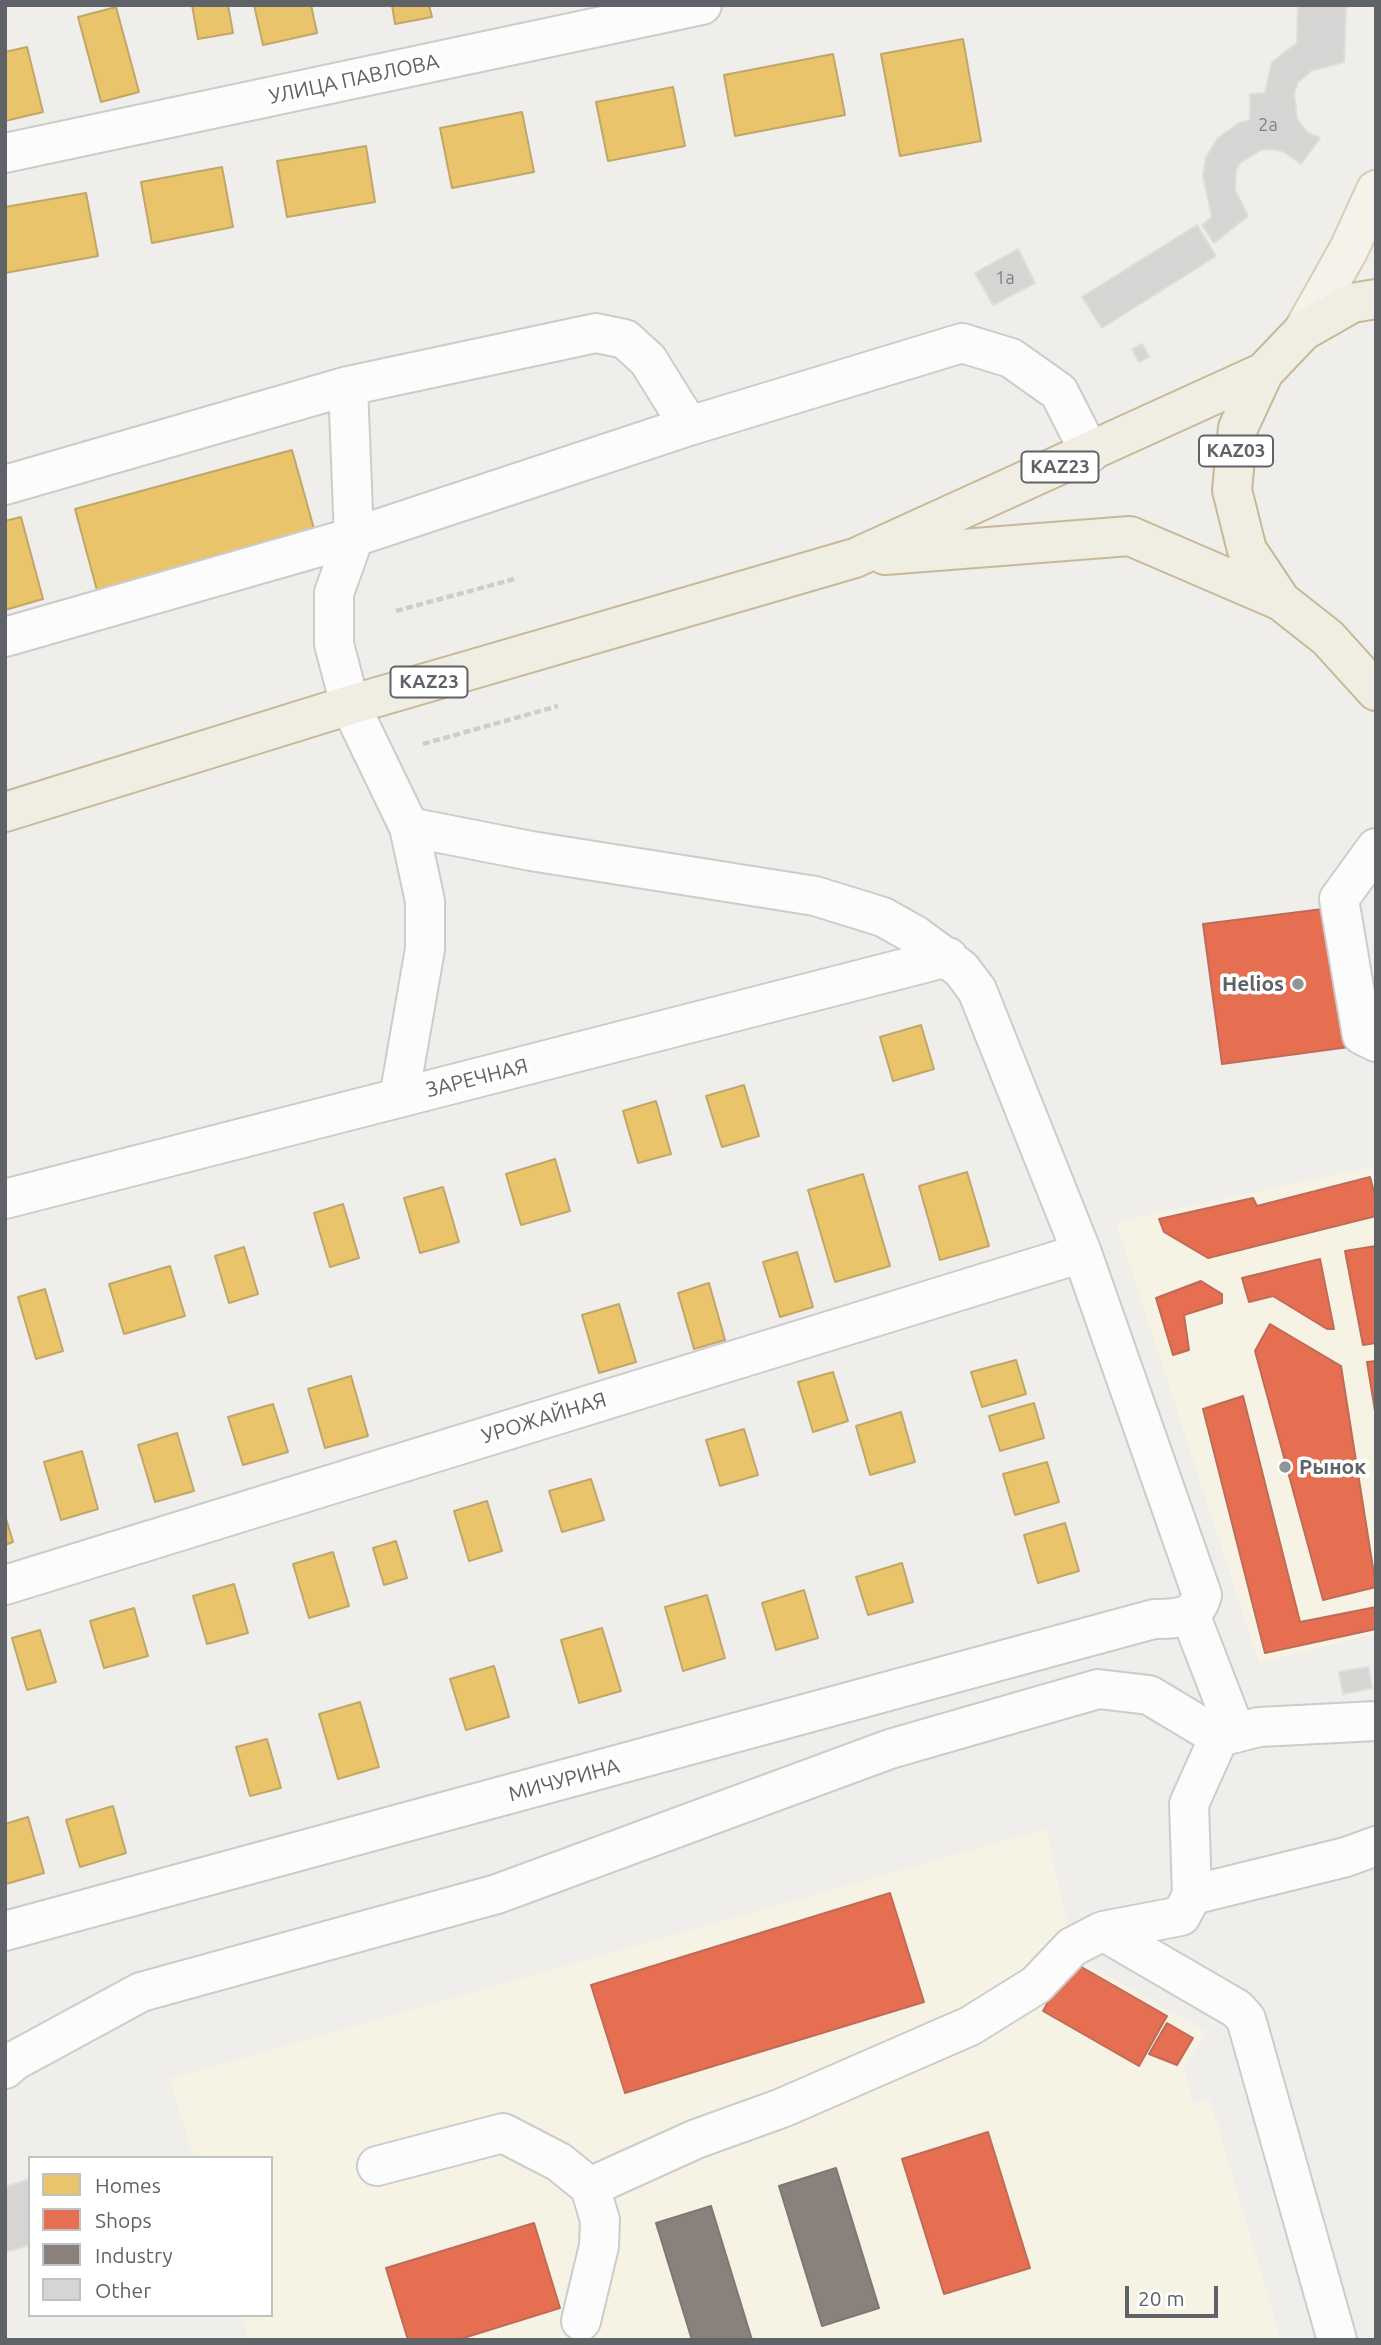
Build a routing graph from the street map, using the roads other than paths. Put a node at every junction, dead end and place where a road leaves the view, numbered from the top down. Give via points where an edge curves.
1 (702, 5) edge
2 (5, 153) edge
3 (1376, 190) edge
4 (1376, 299) edge
5 (1303, 331) junction
6 (1264, 372) junction
7 (348, 386) junction
8 (689, 426) junction
9 (1090, 453) junction
10 (5, 485) edge
11 (354, 537) junction
12 (855, 558) junction
13 (1281, 601) junction
14 (5, 637) edge
15 (1328, 638) junction
16 (1376, 654) edge
17 (1376, 691) edge
18 (350, 705) junction
19 (5, 812) edge
20 (409, 827) junction
21 (1376, 848) edge
22 (948, 957) junction
23 (1376, 1042) edge
24 (399, 1098) junction
25 (5, 1199) edge
26 (1082, 1253) junction
27 (5, 1585) edge
28 (1190, 1614) junction
29 (1376, 1721) edge
30 (1228, 1735) junction
31 (1376, 1846) edge
32 (1192, 1895) junction
33 (5, 1931) edge
34 (1103, 1931) junction
35 (5, 2069) edge
36 (377, 2166) dead end
37 (590, 2187) junction
38 (581, 2321) dead end
39 (1337, 2340) edge

1 - 2 street, УЛИЦА ПАВЛОВА
3 - 5 main road, KАZ03
4 - 5 highway, KАZ03 via 1352,303
5 - 6 highway, KАZ03
6 - 9 highway, KAZ23
6 - 13 highway, KАZ03 via 1238,428 1232,490 1247,550
7 - 8 street via 596,333 625,339 648,360
7 - 10 street
7 - 11 street
8 - 9 street via 962,343 1011,358 1059,392
8 - 11 street
9 - 12 highway, KAZ23
11 - 14 street
11 - 18 street via 334,593 334,644
12 - 13 highway, KAZ23 via 1130,536
12 - 18 highway, KAZ23
13 - 15 highway, KАZ03
15 - 16 highway, KАZ03
15 - 17 highway, KАZ03
18 - 19 highway, KAZ23
18 - 20 street
20 - 22 street via 815,896 883,917
20 - 24 street via 425,901 425,948
21 - 23 street via 1339,899 1362,1035
22 - 24 street, ЗАРЕЧНАЯ
22 - 26 street via 977,990
24 - 25 street, ЗАРЕЧНАЯ
26 - 27 street, УРОЖАЙНАЯ
26 - 28 street via 1199,1582 1199,1606
28 - 30 street
28 - 33 street, МИЧУРИНА via 1154,1619
29 - 30 street via 1259,1727
30 - 32 street via 1189,1804
30 - 35 street via 1149,1695 1098,1689 890,1749 497,1894 141,1992
31 - 32 street
32 - 34 street via 1181,1916
34 - 37 street via 1072,1947 1036,1985 970,2026 782,2108 696,2138
34 - 39 street via 1237,2009 1246,2019
36 - 37 street via 503,2133 559,2162
37 - 38 street via 600,2220 599,2246

